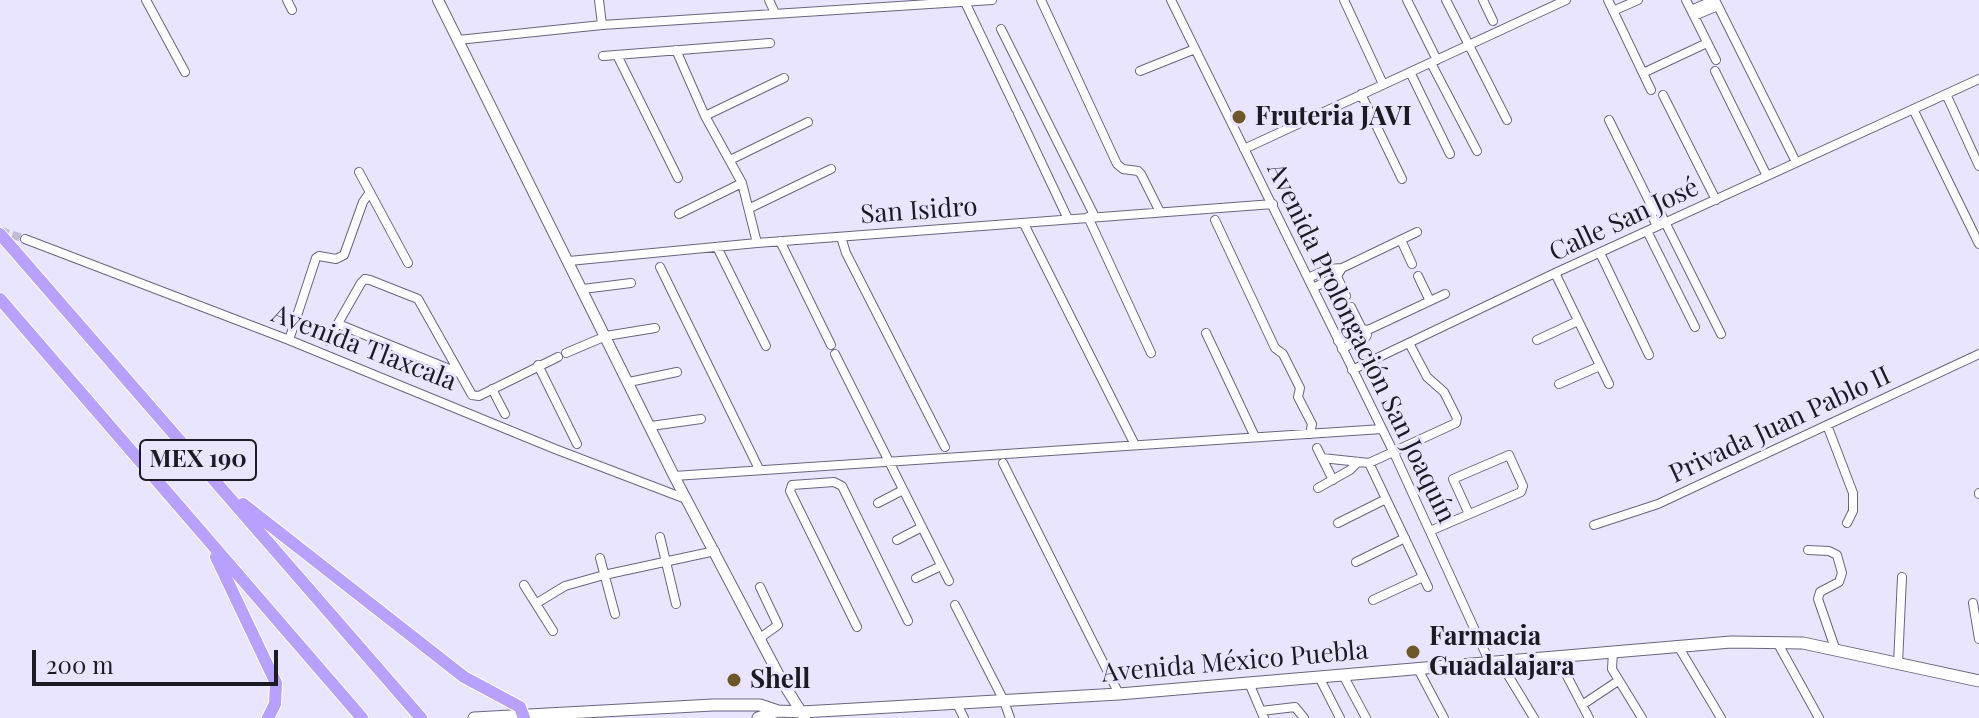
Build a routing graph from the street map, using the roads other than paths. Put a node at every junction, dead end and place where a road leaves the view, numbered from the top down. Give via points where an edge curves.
1 (146, 0) edge
2 (287, 0) edge
3 (438, 0) edge
4 (599, 0) edge
5 (769, 0) edge
6 (992, 0) edge
7 (1041, 0) edge
8 (1171, 0) edge
9 (1344, 0) edge
10 (1407, 0) edge
11 (1446, 0) edge
12 (1483, 0) edge
13 (1541, 0) edge
14 (1566, 0) edge
15 (1608, 0) edge
16 (1638, 0) edge
17 (1686, 0) edge
18 (965, 2) edge
19 (1717, 2) edge
20 (1550, 5) edge
21 (292, 10) dead end
22 (1613, 11) junction
23 (775, 13) junction
24 (1692, 13) junction
25 (1493, 21) dead end
26 (602, 25) junction
27 (1001, 29) dead end
28 (458, 40) junction
29 (770, 43) dead end
30 (1707, 43) junction
31 (1469, 46) junction
32 (1195, 49) junction
33 (676, 50) junction
34 (617, 55) junction
35 (603, 56) dead end
36 (1716, 60) dead end
37 (1434, 61) junction
38 (1140, 71) dead end
39 (1715, 71) dead end
40 (185, 72) dead end
41 (1410, 72) junction
42 (1643, 73) junction
43 (784, 78) dead end
44 (1979, 79) edge
45 (1383, 84) junction
46 (1651, 90) dead end
47 (1361, 94) junction
48 (1946, 94) junction
49 (1663, 95) dead end
50 (1913, 109) junction
51 (705, 116) junction
52 (1507, 120) dead end
53 (1609, 120) dead end
54 (808, 122) dead end
55 (1244, 149) junction
56 (1477, 151) dead end
57 (1450, 154) dead end
58 (730, 160) junction
59 (1796, 162) junction
60 (1979, 166) edge
61 (831, 169) dead end
62 (359, 172) dead end
63 (1767, 176) junction
64 (678, 178) dead end
65 (1402, 179) dead end
66 (742, 183) junction
67 (370, 192) junction
68 (1716, 200) junction
69 (1273, 204) junction
70 (750, 208) junction
71 (1160, 212) junction
72 (679, 214) dead end
73 (1091, 217) junction
74 (1068, 219) junction
75 (1215, 220) dead end
76 (1024, 224) junction
77 (1661, 224) junction
78 (1647, 231) junction
79 (1417, 232) dead end
80 (0, 234) edge
81 (841, 237) junction
82 (25, 239) tunnel mouth
83 (1401, 240) junction
84 (780, 241) junction
85 (757, 243) junction
86 (1979, 244) edge
87 (717, 247) junction
88 (1600, 253) junction
89 (569, 261) junction
90 (408, 263) dead end
91 (1412, 264) dead end
92 (660, 267) dead end
93 (1337, 271) junction
94 (1555, 273) junction
95 (1418, 276) dead end
96 (1308, 278) junction
97 (631, 283) dead end
98 (1313, 288) junction
99 (583, 289) junction
100 (1445, 294) dead end
101 (1346, 296) dead end
102 (0, 299) edge
103 (1430, 301) junction
104 (1351, 307) dead end
105 (1578, 321) junction
106 (338, 324) junction
107 (1695, 327) dead end
108 (655, 328) dead end
109 (1365, 332) junction
110 (1206, 333) dead end
111 (1721, 334) dead end
112 (606, 336) junction
113 (289, 340) junction
114 (1537, 340) dead end
115 (328, 341) dead end
116 (1409, 343) junction
117 (1340, 345) junction
118 (766, 346) dead end
119 (1151, 353) dead end
120 (1979, 354) edge
121 (1649, 355) dead end
122 (538, 365) junction
123 (1600, 366) junction
124 (1352, 370) junction
125 (677, 372) dead end
126 (460, 374) junction
127 (629, 382) junction
128 (1559, 384) dead end
129 (1609, 384) dead end
130 (492, 389) junction
131 (472, 395) junction
132 (468, 413) junction
133 (505, 414) dead end
134 (701, 419) dead end
135 (1827, 425) junction
136 (651, 426) junction
137 (1382, 429) junction
138 (1310, 434) junction
139 (1255, 437) junction
140 (577, 444) dead end
141 (1135, 445) junction
142 (945, 447) dead end
143 (1317, 448) dead end
144 (1394, 453) junction
145 (1322, 458) junction
146 (888, 460) junction
147 (1358, 462) junction
148 (1003, 463) dead end
149 (1369, 463) junction
150 (809, 466) junction
151 (759, 469) junction
152 (674, 476) junction
153 (1333, 480) junction
154 (811, 483) junction
155 (1318, 488) dead end
156 (225, 490) junction
157 (903, 490) junction
158 (686, 499) junction
159 (1386, 499) junction
160 (878, 503) dead end
161 (1469, 514) junction
162 (1338, 523) dead end
163 (1847, 523) dead end
164 (1594, 525) dead end
165 (922, 527) junction
166 (1430, 531) junction
167 (660, 537) dead end
168 (1405, 538) junction
169 (897, 540) dead end
170 (209, 543) junction
171 (1808, 550) dead end
172 (715, 551) junction
173 (600, 558) dead end
174 (667, 561) junction
175 (1356, 562) dead end
176 (941, 566) junction
177 (604, 575) junction
178 (1423, 577) junction
179 (1902, 577) dead end
180 (916, 578) dead end
181 (949, 581) dead end
182 (524, 585) dead end
183 (760, 587) dead end
184 (1428, 587) dead end
185 (1373, 600) dead end
186 (537, 603) junction
187 (1973, 603) dead end
188 (676, 604) dead end
189 (955, 605) dead end
190 (615, 614) dead end
191 (908, 621) dead end
192 (857, 627) dead end
193 (553, 631) dead end
194 (760, 638) junction
195 (1979, 639) edge
196 (1777, 642) junction
197 (1678, 646) junction
198 (1835, 648) junction
199 (1613, 652) junction
200 (1557, 657) junction
201 (1495, 662) junction
202 (1898, 664) junction
203 (1418, 669) junction
204 (1343, 675) junction
205 (1319, 677) junction
206 (1618, 681) junction
207 (1979, 681) edge
208 (1249, 683) junction
209 (1119, 694) junction
210 (1004, 701) junction
211 (957, 704) junction
212 (1582, 705) junction
213 (778, 711) junction
214 (909, 712) edge
215 (1263, 714) edge
216 (803, 715) edge
217 (361, 716) edge
218 (524, 717) edge
219 (268, 718) edge
220 (421, 718) edge
221 (474, 718) edge
222 (758, 718) edge
223 (964, 718) edge
224 (1010, 718) edge
225 (1304, 718) edge
226 (1340, 718) edge
227 (1366, 718) edge
228 (1444, 718) edge
229 (1534, 718) edge
230 (1589, 718) edge
231 (1642, 718) edge
232 (1721, 718) edge
233 (1819, 718) edge

1 - 40 street
2 - 21 street
3 - 28 street
4 - 26 street
5 - 23 street
6 - 18 street
7 - 71 street via 1117,164 1141,174
8 - 32 street, Avenida Prolongación San Joaquín
9 - 45 street
10 - 37 street
11 - 31 street
12 - 25 street
13 - 20 street
14 - 20 street
15 - 22 street
16 - 22 street
17 - 24 street
18 - 23 street
18 - 74 street
19 - 24 street
19 - 59 street
20 - 31 street
22 - 42 street
23 - 26 street
24 - 30 street
26 - 28 street
27 - 73 street
28 - 89 street
29 - 33 street
30 - 36 street
30 - 42 street
31 - 37 street
31 - 52 street
32 - 38 street
32 - 55 street, Avenida Prolongación San Joaquín
33 - 34 street
33 - 51 street
34 - 35 street
34 - 64 street
37 - 41 street
37 - 56 street
39 - 63 street
41 - 45 street
41 - 57 street
42 - 46 street
43 - 51 street
44 - 48 street, Calle San José
45 - 47 street
47 - 55 street
47 - 65 street
48 - 50 street, Calle San José
48 - 60 street
49 - 68 street
50 - 59 street, Calle San José
50 - 86 street
51 - 58 street
53 - 77 street via 1652,216
54 - 58 street
55 - 69 street, Avenida Prolongación San Joaquín
58 - 66 street
59 - 63 street, Calle San José
61 - 70 street
62 - 67 street
63 - 68 street, Calle San José
66 - 70 street
66 - 72 street
67 - 90 street
67 - 113 street via 344,255 316,258
68 - 77 street, Calle San José
69 - 71 street, San Isidro
69 - 96 street, Avenida Prolongación San Joaquín
70 - 85 street
71 - 73 street, San Isidro
73 - 74 street, San Isidro
73 - 119 street
74 - 76 street, San Isidro
75 - 138 street via 1275,348 1300,388 1298,397 1312,424
76 - 81 street, San Isidro
76 - 141 street
77 - 78 street, Calle San José
77 - 111 street
78 - 88 street, Calle San José
78 - 107 street
79 - 83 street
80 - 156 highway, MEX 190
81 - 84 street, San Isidro
81 - 142 street
82 - 113 street, Avenida Tlaxcala
83 - 91 street
83 - 93 street
84 - 85 street, San Isidro
84 - 146 street
85 - 87 street, San Isidro
87 - 89 street, San Isidro
87 - 118 street
88 - 94 street, Calle San José
88 - 121 street
89 - 99 street
92 - 151 street
93 - 96 street
93 - 98 street
93 - 101 street
94 - 105 street
94 - 116 street, Calle San José
95 - 103 street
96 - 98 street, Avenida Prolongación San Joaquín
97 - 99 street
98 - 117 street, Avenida Prolongación San Joaquín
99 - 112 street
100 - 103 street
102 - 170 highway, MEX 190
103 - 109 street
104 - 109 street
105 - 114 street
105 - 123 street
106 - 115 street
106 - 126 street
106 - 126 street via 365,279 418,299
108 - 112 street
109 - 117 street
110 - 139 street
112 - 122 street
112 - 127 street
113 - 132 street, Avenida Tlaxcala
116 - 124 street, Calle San José
116 - 144 street via 1457,418
117 - 124 street, Avenida Prolongación San Joaquín
120 - 135 street, Privada Juan Pablo II
122 - 130 street
122 - 140 street
123 - 128 street
123 - 129 street
124 - 137 street, Avenida Prolongación San Joaquín
125 - 127 street
126 - 131 street
127 - 136 street
130 - 131 street
130 - 133 street
131 - 132 street
132 - 158 street, Avenida Tlaxcala
134 - 136 street
135 - 163 street via 1853,493
135 - 164 street, Privada Juan Pablo II via 1658,504
136 - 152 street
137 - 138 street
137 - 144 street, Avenida Prolongación San Joaquín
138 - 139 street
139 - 141 street
141 - 146 street
143 - 145 street
144 - 149 street
144 - 166 street, Avenida Prolongación San Joaquín
145 - 147 street
145 - 153 street
146 - 150 street
146 - 157 street
147 - 149 street
147 - 153 street
148 - 209 street
149 - 159 street
150 - 151 street
150 - 154 street
151 - 152 street
152 - 158 street
153 - 155 street
154 - 191 street via 842,486
154 - 192 street via 792,485 790,491
156 - 218 highway via 464,677 520,707
156 - 220 highway, MEX 190
157 - 160 street
157 - 165 street
158 - 172 street
159 - 162 street
159 - 168 street
161 - 161 street via 1453,479 1509,455 1523,490
161 - 166 street
165 - 169 street
165 - 176 street
166 - 201 street, Avenida Prolongación San Joaquín
167 - 174 street
168 - 175 street
168 - 178 street
170 - 217 highway, MEX 190
170 - 219 highway via 276,683
171 - 198 street via 1837,555 1842,573 1818,599
172 - 174 street
172 - 194 street
173 - 177 street
174 - 177 street
174 - 188 street
176 - 180 street
176 - 181 street
177 - 186 street via 558,589
177 - 190 street
178 - 184 street
178 - 185 street
179 - 202 street
182 - 186 street
183 - 194 street via 778,625
186 - 193 street
187 - 195 street
189 - 210 street
194 - 216 street
196 - 197 main road, Avenida México Puebla
196 - 198 main road, Avenida México Puebla
196 - 233 street
197 - 199 main road, Avenida México Puebla
197 - 232 street
198 - 202 main road, Avenida México Puebla
199 - 200 main road, Avenida México Puebla
199 - 206 street
200 - 201 main road, Avenida México Puebla
200 - 212 street
201 - 203 main road, Avenida México Puebla
201 - 229 street, Avenida Prolongación San Joaquín
202 - 207 main road, Avenida México Puebla
203 - 204 main road, Avenida México Puebla
203 - 228 street
204 - 205 main road, Avenida México Puebla
204 - 227 street
205 - 208 main road, Avenida México Puebla
205 - 226 street
206 - 212 street
206 - 231 street
208 - 209 main road, Avenida México Puebla
208 - 215 street
209 - 210 main road, Avenida México Puebla
210 - 211 main road, Avenida México Puebla
210 - 224 street
211 - 214 main road, Avenida México Puebla
211 - 223 street
212 - 230 street
213 - 216 main road, Avenida México Puebla
213 - 218 main road, Avenida México Puebla via 760,705 713,705
213 - 222 main road, Avenida México Puebla
214 - 216 main road, Avenida México Puebla
215 - 225 street via 1295,707
218 - 221 main road, Avenida México Puebla

